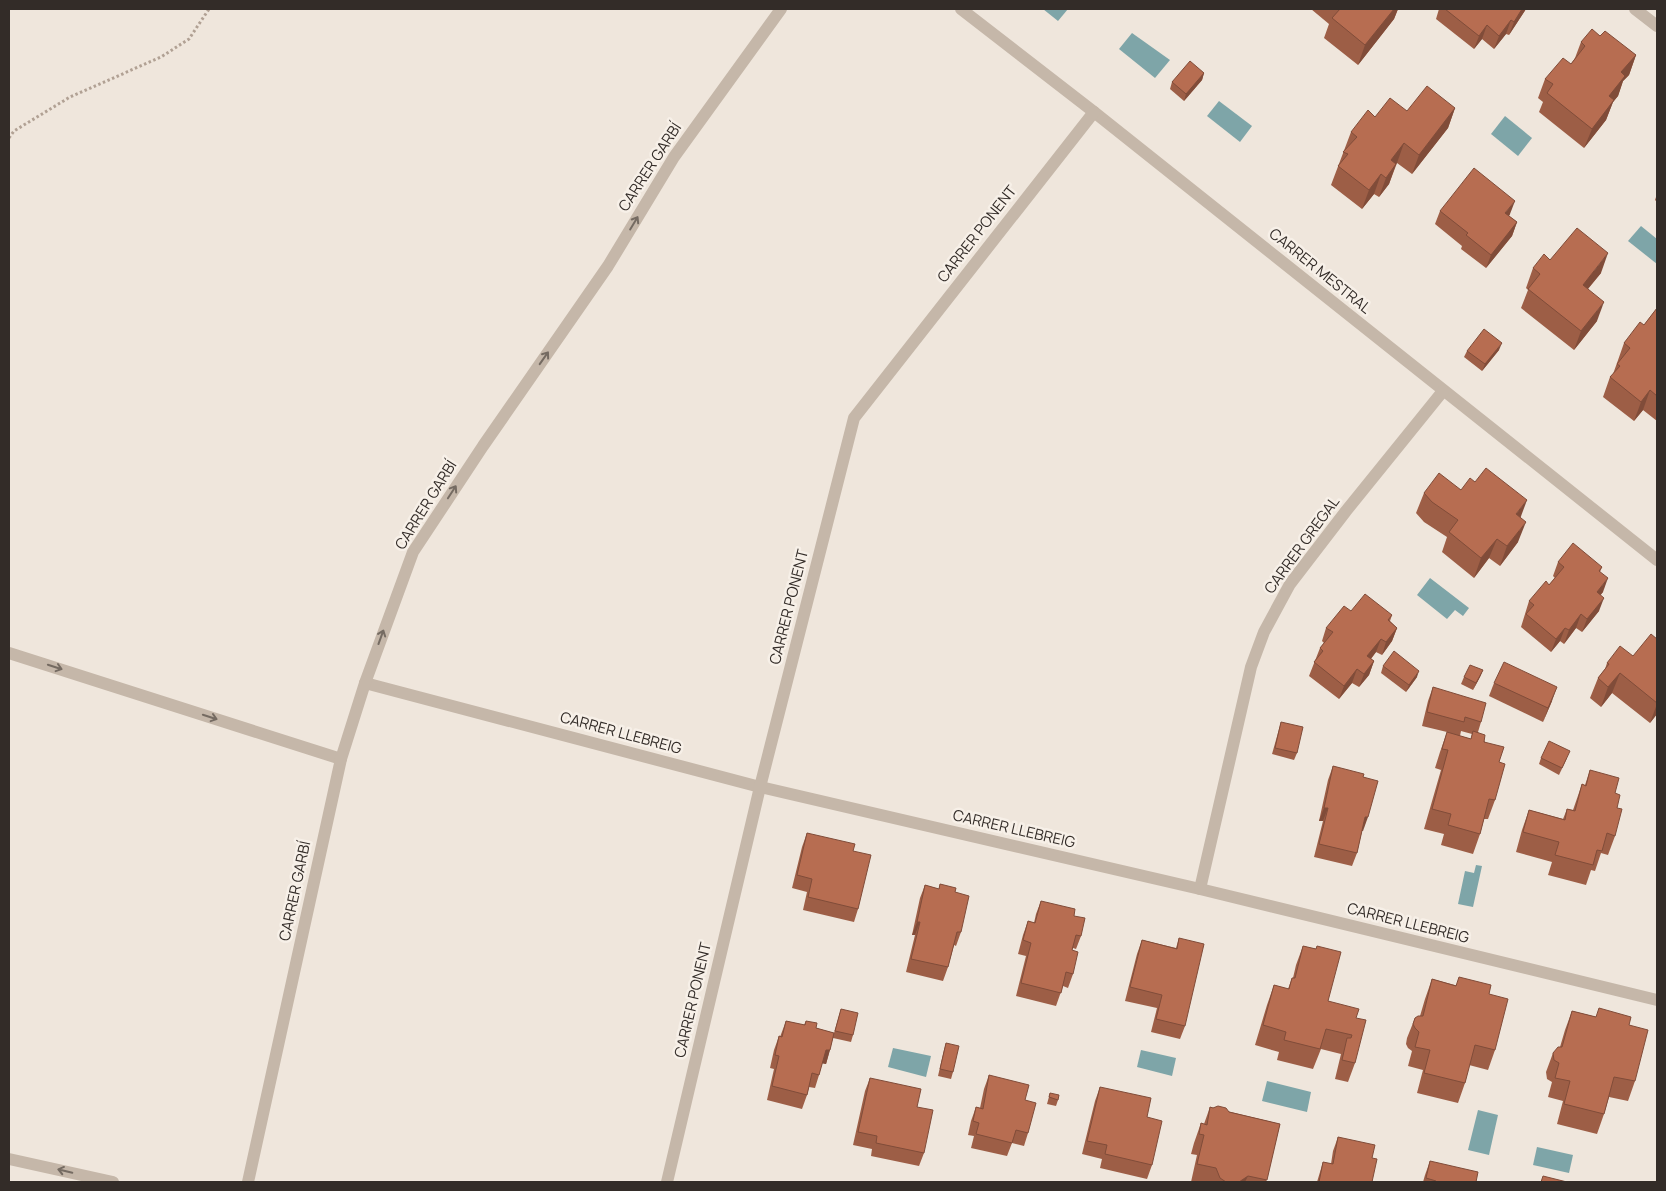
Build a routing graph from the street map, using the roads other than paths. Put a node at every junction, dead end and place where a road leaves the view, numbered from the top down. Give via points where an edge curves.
1 (781, 9) edge
2 (961, 9) edge
3 (1635, 9) edge
4 (1657, 26) edge
5 (1094, 112) junction
6 (1443, 391) junction
7 (1657, 560) edge
8 (9, 652) edge
9 (364, 683) junction
10 (341, 759) junction
11 (760, 786) junction
12 (1200, 889) junction
13 (1657, 1000) edge
14 (9, 1159) edge
15 (112, 1182) edge
16 (248, 1182) edge
17 (666, 1182) edge

9 -> 1 street, CARRER GARBÍ via 413,552 608,266 674,157
2 - 5 street, CARRER MESTRAL
3 - 4 street
5 - 6 street, CARRER MESTRAL
5 - 11 street, CARRER PONENT via 854,418
6 - 7 street, CARRER MESTRAL
6 - 12 street, CARRER GREGAL via 1290,584 1264,632 1251,667
8 -> 10 street
9 - 10 street, CARRER GARBÍ
9 - 11 street, CARRER LLEBREIG
10 - 16 street, CARRER GARBÍ
11 - 12 street, CARRER LLEBREIG
11 - 17 street, CARRER PONENT
12 - 13 street, CARRER LLEBREIG
15 -> 14 street

